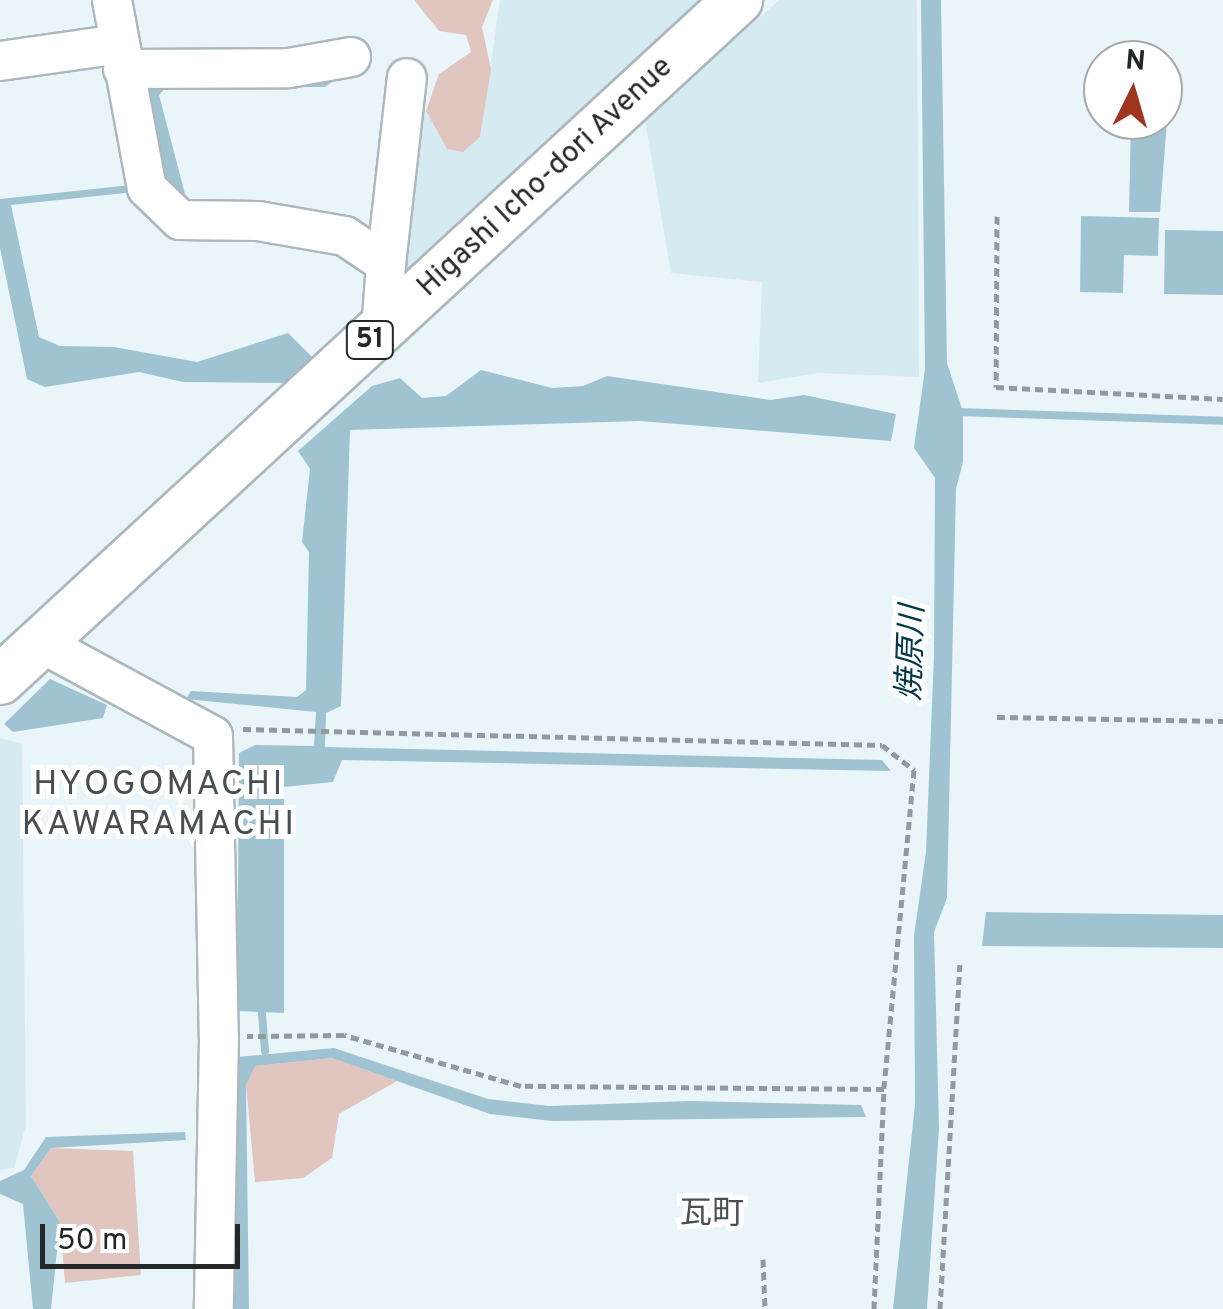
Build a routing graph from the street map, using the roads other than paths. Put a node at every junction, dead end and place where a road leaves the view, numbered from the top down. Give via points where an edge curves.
1 (112, 0) edge
2 (738, 0) edge
3 (121, 57) junction
4 (350, 57) dead end
5 (0, 60) edge
6 (407, 78) dead end
7 (386, 264) junction
8 (380, 330) junction
9 (43, 644) junction
10 (0, 680) edge
11 (214, 1309) edge

1 - 3 street
2 - 8 main road, Higashi Icho-dori Avenue / 51
3 - 4 street via 289,68
3 - 5 street
3 - 7 street via 146,188 180,220 258,221 345,236
6 - 7 street
7 - 8 street
8 - 9 main road, Higashi Icho-dori Avenue / 51
9 - 10 main road, Higashi Icho-dori Avenue / 51
9 - 11 street via 212,736 220,1037

